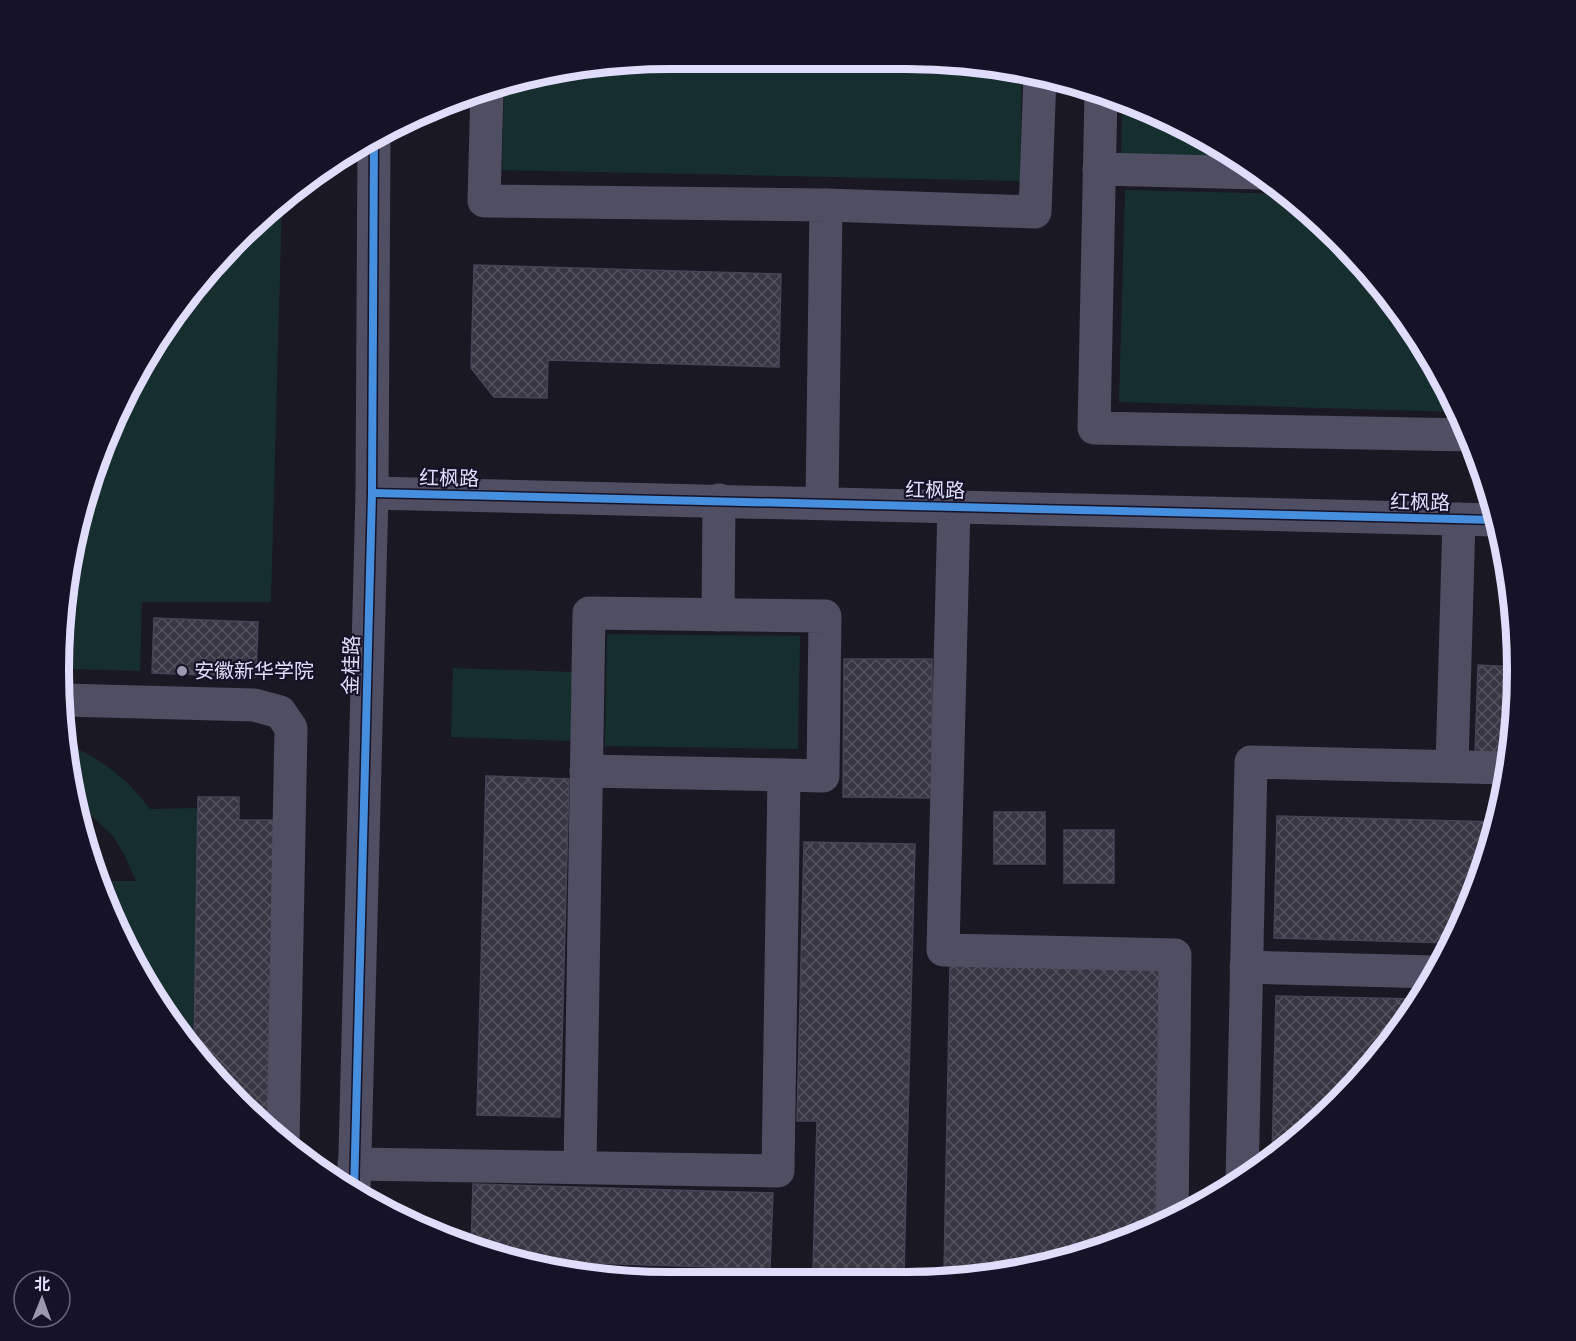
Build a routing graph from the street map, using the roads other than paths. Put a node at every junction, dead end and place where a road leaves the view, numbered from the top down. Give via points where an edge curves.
1 (1040, 85) edge
2 (487, 98) edge
3 (1101, 102) edge
4 (374, 148) edge
5 (1099, 169) junction
6 (1244, 173) edge
7 (826, 205) junction
8 (1459, 435) edge
9 (372, 493) junction
10 (719, 501) junction
11 (822, 503) junction
12 (954, 507) junction
13 (1459, 519) junction
14 (1488, 520) edge
15 (718, 615) junction
16 (70, 700) edge
17 (1452, 766) junction
18 (1499, 768) edge
19 (586, 771) junction
20 (784, 775) junction
21 (1246, 967) junction
22 (1426, 972) edge
23 (283, 1131) edge
24 (580, 1167) junction
25 (1242, 1169) edge
26 (354, 1178) edge
27 (1172, 1210) edge

1 - 7 street via 1035,212
2 - 7 street via 484,201
3 - 5 street
4 - 9 street, 金桂路
5 - 6 street
5 - 8 street via 1094,428
7 - 11 street
9 - 10 street, 红枫路
9 - 26 street, 金桂路
10 - 11 street, 红枫路
10 - 15 street
11 - 12 street, 红枫路
12 - 13 street, 红枫路
12 - 27 street via 943,950 1175,955
13 - 14 street, 红枫路
13 - 17 street
15 - 19 street via 589,613
15 - 20 street via 825,616 823,776
16 - 23 street via 254,705 280,712 291,728
17 - 18 street
17 - 21 street via 1251,762
19 - 20 street
19 - 24 street
20 - 24 street via 777,1171
21 - 22 street
21 - 25 street
24 - 26 street

